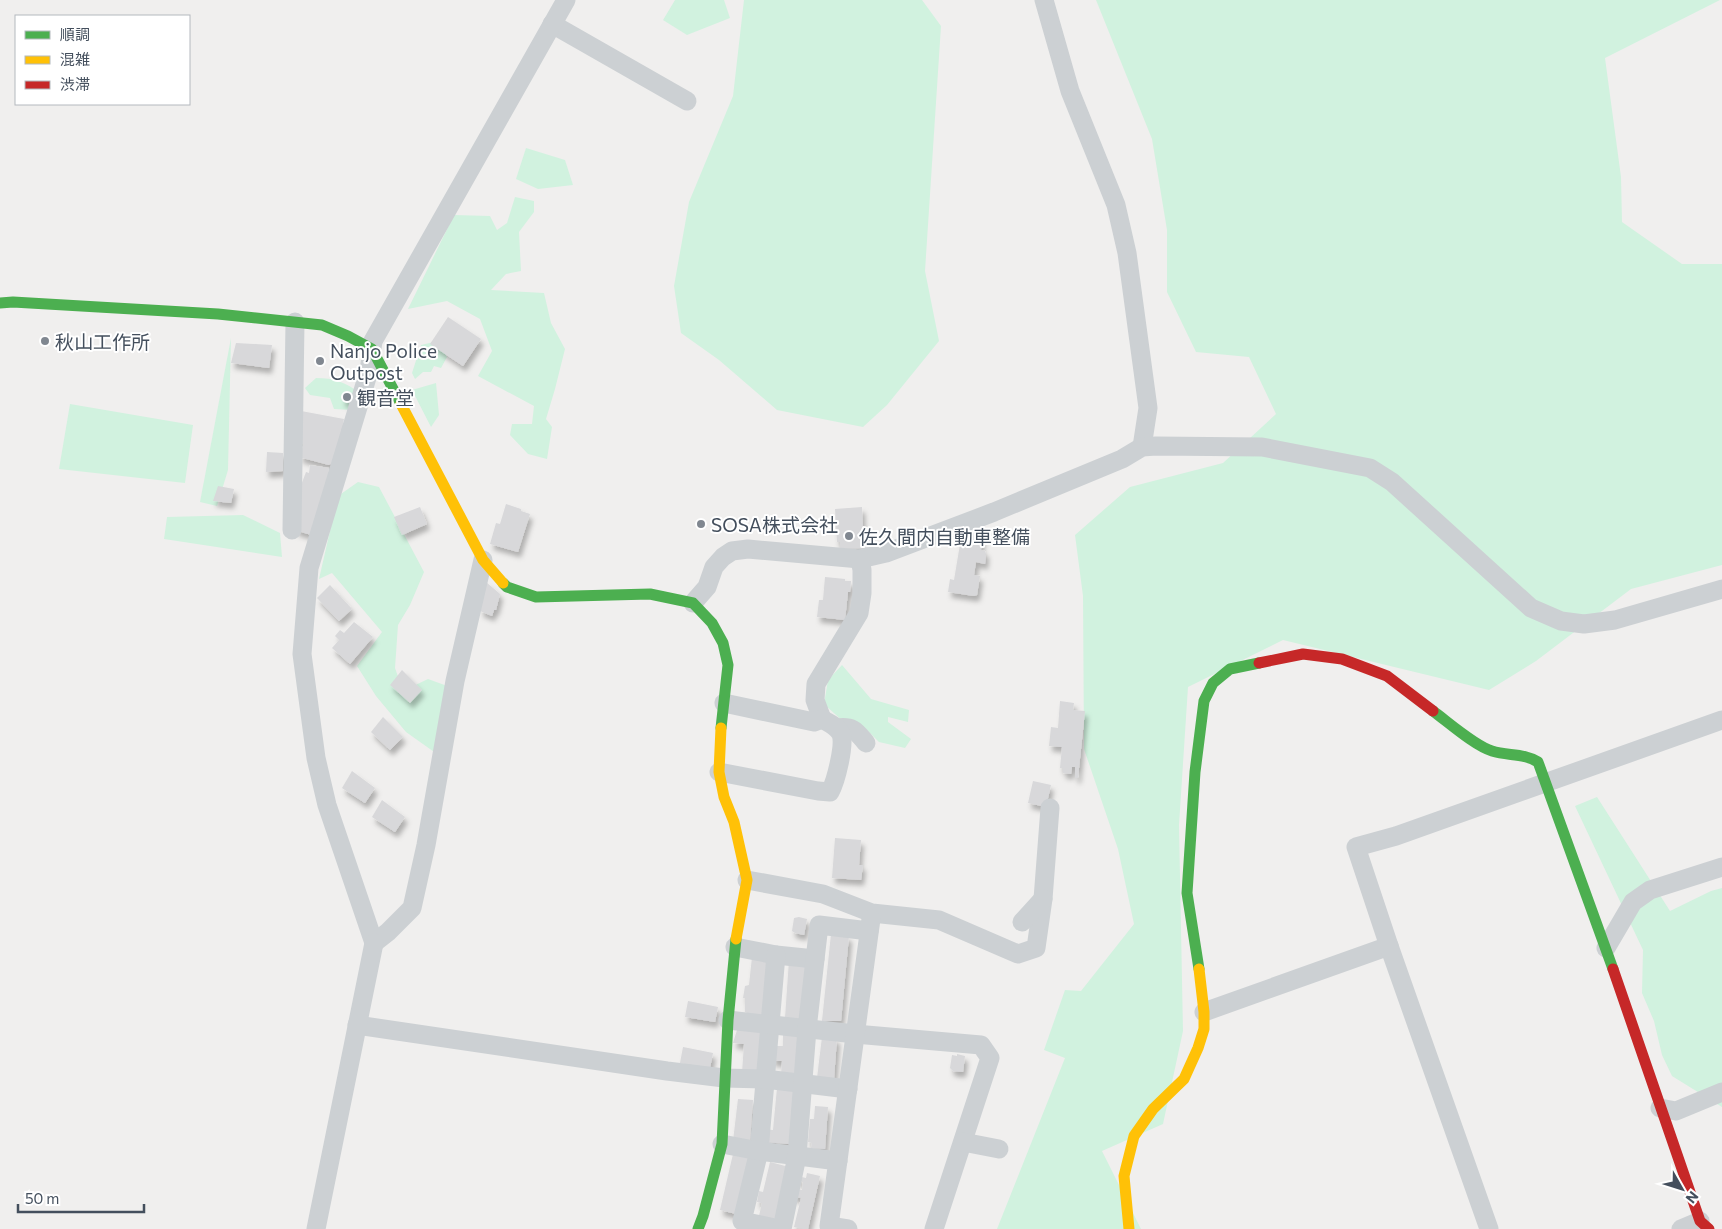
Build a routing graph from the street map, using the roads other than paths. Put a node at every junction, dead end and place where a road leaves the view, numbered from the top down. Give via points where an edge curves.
1 (566, 0) edge
2 (1044, 0) edge
3 (552, 24) junction
4 (687, 100) dead end
5 (0, 303) edge
6 (295, 322) junction
7 (372, 349) junction
8 (1142, 447) junction
9 (292, 530) dead end
10 (860, 559) junction
11 (483, 560) junction
12 (1722, 590) edge
13 (693, 603) junction
14 (724, 703) junction
15 (1722, 720) edge
16 (830, 724) junction
17 (866, 743) dead end
18 (719, 772) junction
19 (1546, 783) junction
20 (1050, 808) dead end
21 (1722, 867) edge
22 (747, 880) junction
23 (1042, 899) junction
24 (870, 922) junction
25 (1022, 922) dead end
26 (374, 943) junction
27 (1389, 946) junction
28 (735, 947) junction
29 (1606, 948) junction
30 (776, 955) junction
31 (815, 960) junction
32 (1204, 1012) junction
33 (728, 1020) junction
34 (357, 1025) junction
35 (770, 1025) junction
36 (807, 1028) junction
37 (856, 1034) junction
38 (724, 1078) junction
39 (766, 1080) junction
40 (803, 1084) junction
41 (848, 1089) junction
42 (1722, 1092) edge
43 (1660, 1108) junction
44 (963, 1142) junction
45 (722, 1144) junction
46 (999, 1149) dead end
47 (759, 1151) junction
48 (797, 1156) junction
49 (838, 1161) junction
50 (1704, 1225) edge
51 (826, 1228) edge
52 (316, 1229) edge
53 (698, 1229) edge
54 (780, 1229) edge
55 (848, 1229) edge
56 (934, 1229) edge
57 (1129, 1229) edge
58 (1489, 1229) edge
59 (1681, 1229) edge

1 - 3 street
2 - 8 street via 1070,91 1116,205 1127,253 1148,408
3 - 4 street
3 - 7 street via 414,268
5 - 6 street via 218,314
6 - 7 street via 322,325
6 - 9 street
7 - 11 street
7 - 26 street via 369,371 309,568 302,654 326,805
8 - 10 street via 1122,459 994,512 902,548
8 - 12 street via 1262,447 1370,468 1392,482 1530,608 1560,621 1584,624 1615,620
10 - 13 street via 748,549 732,552 714,567 707,587
10 - 16 street via 862,593 859,613 816,684 815,700
11 - 13 street via 507,586 536,597 650,594
11 - 26 street via 412,908
13 - 14 street via 712,623 723,643 728,665
14 - 16 street
14 - 18 street
15 - 19 street
16 - 17 street via 849,727
16 - 18 street via 842,735 830,792
18 - 22 street
19 - 27 street via 1396,836 1356,846
19 - 29 street
19 - 32 street via 1538,762 1530,757 1491,751 1387,676 1342,659 1303,654 1230,668 1213,684 1204,701 1195,772 1187,893
20 - 23 street
21 - 29 street via 1650,890 1633,902
22 - 24 street via 823,894
22 - 28 street
23 - 24 street via 1036,948 1018,954 939,920
23 - 25 street
24 - 31 street via 819,925
24 - 37 street
26 - 34 street
27 - 32 street
27 - 58 street
28 - 30 street
28 - 33 street
29 - 43 street
30 - 31 street
30 - 35 street
31 - 36 street
32 - 57 street via 1204,1029 1184,1079 1153,1109 1134,1136 1124,1176
33 - 35 street
33 - 38 street
34 - 38 street
34 - 52 street
35 - 36 street
35 - 39 street
36 - 37 street
36 - 40 street
37 - 41 street
37 - 44 street via 981,1045 990,1058
38 - 39 street
38 - 45 street
39 - 40 street
39 - 47 street
40 - 41 street
40 - 48 street
41 - 49 street
42 - 43 street via 1676,1111
43 - 50 street
44 - 46 street
44 - 56 street
45 - 47 street
45 - 53 street
47 - 48 street
47 - 54 street via 742,1221
48 - 49 street
48 - 54 street
49 - 51 street
50 - 59 street
51 - 55 street

